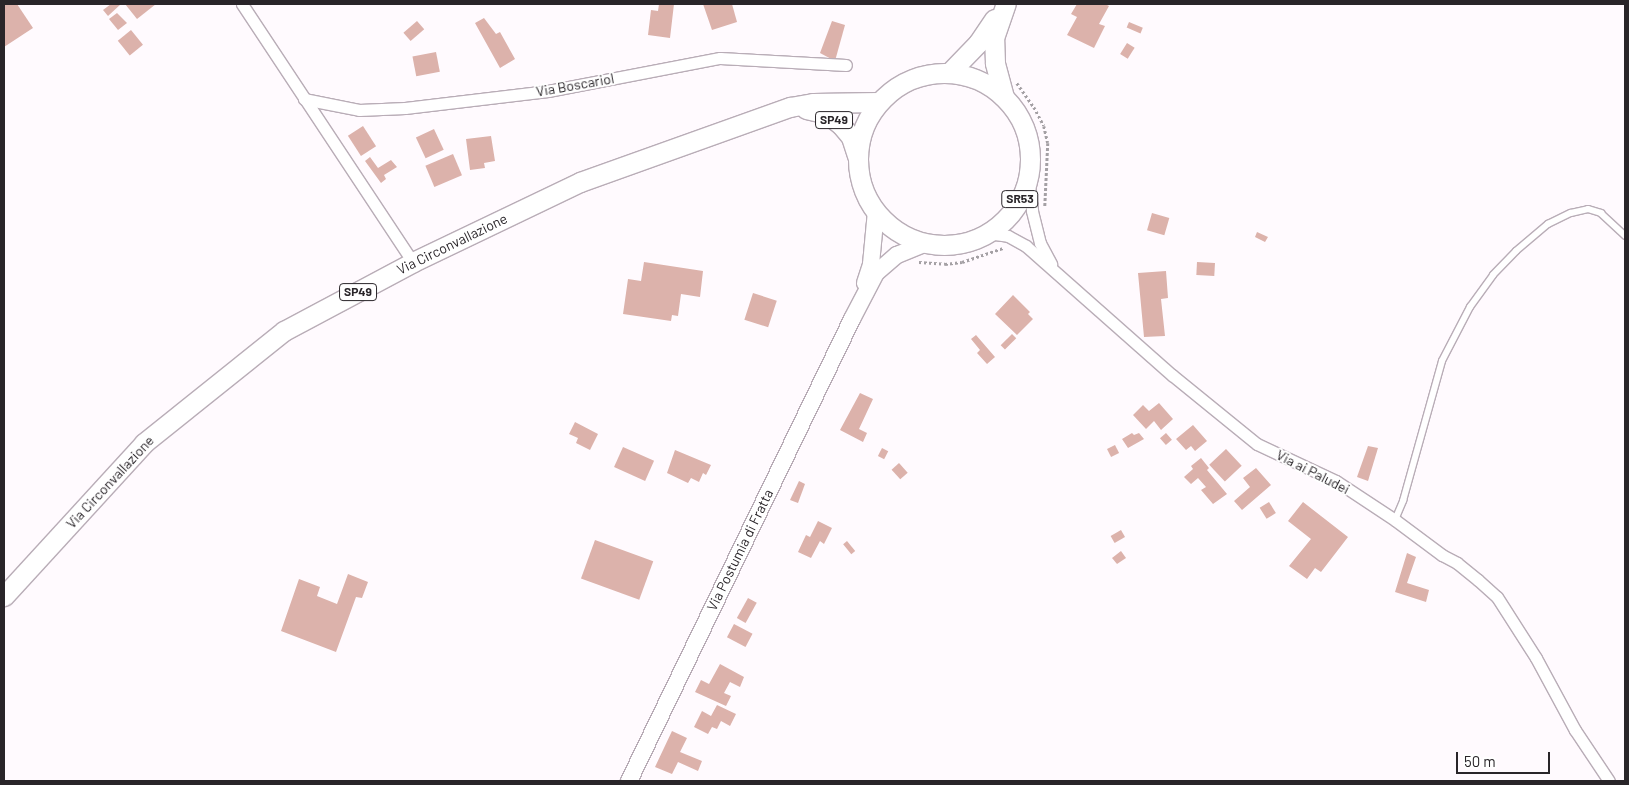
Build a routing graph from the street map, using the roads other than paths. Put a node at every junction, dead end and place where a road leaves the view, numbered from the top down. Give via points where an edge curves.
1 (242, 4) edge
2 (1005, 4) edge
3 (846, 64) dead end
4 (950, 73) junction
5 (1004, 97) junction
6 (304, 99) junction
7 (879, 102) junction
8 (790, 107) junction
9 (858, 158) junction
10 (1028, 177) junction
11 (876, 211) junction
12 (987, 233) junction
13 (1625, 235) edge
14 (926, 243) junction
15 (413, 262) junction
16 (1054, 270) junction
17 (852, 319) junction
18 (1396, 520) junction
19 (4, 596) edge
20 (629, 781) edge
21 (1609, 781) edge

1 - 6 street
2 - 4 main road, SR53 via 978,43
2 - 5 main road, SR53 via 994,38 995,63
3 - 6 street, Via Boscariol via 720,58 548,91 405,108 360,110
4 - 5 main road, SR53 via 970,76
4 - 7 main road, SR53 via 923,75 899,85
5 - 10 main road, SR53 via 1021,120 1030,148
6 - 15 street
7 - 8 main road, Via Circonvallazione / SP49 via 813,103
7 - 9 main road, SR53 via 868,119
8 - 9 main road, SP49 via 826,114 842,125 851,137
8 - 15 main road, Via Circonvallazione / SP49 via 580,182
9 - 11 main road, SR53 via 866,195
10 - 12 main road, SR53 via 1015,206
10 - 16 street via 1040,243
11 - 14 main road, SR53 via 907,237
11 - 17 main road, Via Postumia di Fratta / SR53 via 871,264
12 - 14 main road, SR53 via 968,242
12 - 16 street, Via ai Paludei via 1008,236 1026,246
13 - 18 lane via 1601,213 1588,209 1571,213 1548,224 1493,275 1470,307 1442,361
14 - 17 main road, Via Postumia di Fratta / SR53 via 897,255 876,273
15 - 19 main road, Via Circonvallazione / SP49 via 284,331 144,443
16 - 18 street, Via ai Paludei via 1172,375 1257,444 1336,481
17 - 20 main road, Via Postumia di Fratta / SR53
18 - 21 street, Via ai Paludei via 1497,596 1536,658 1575,730

